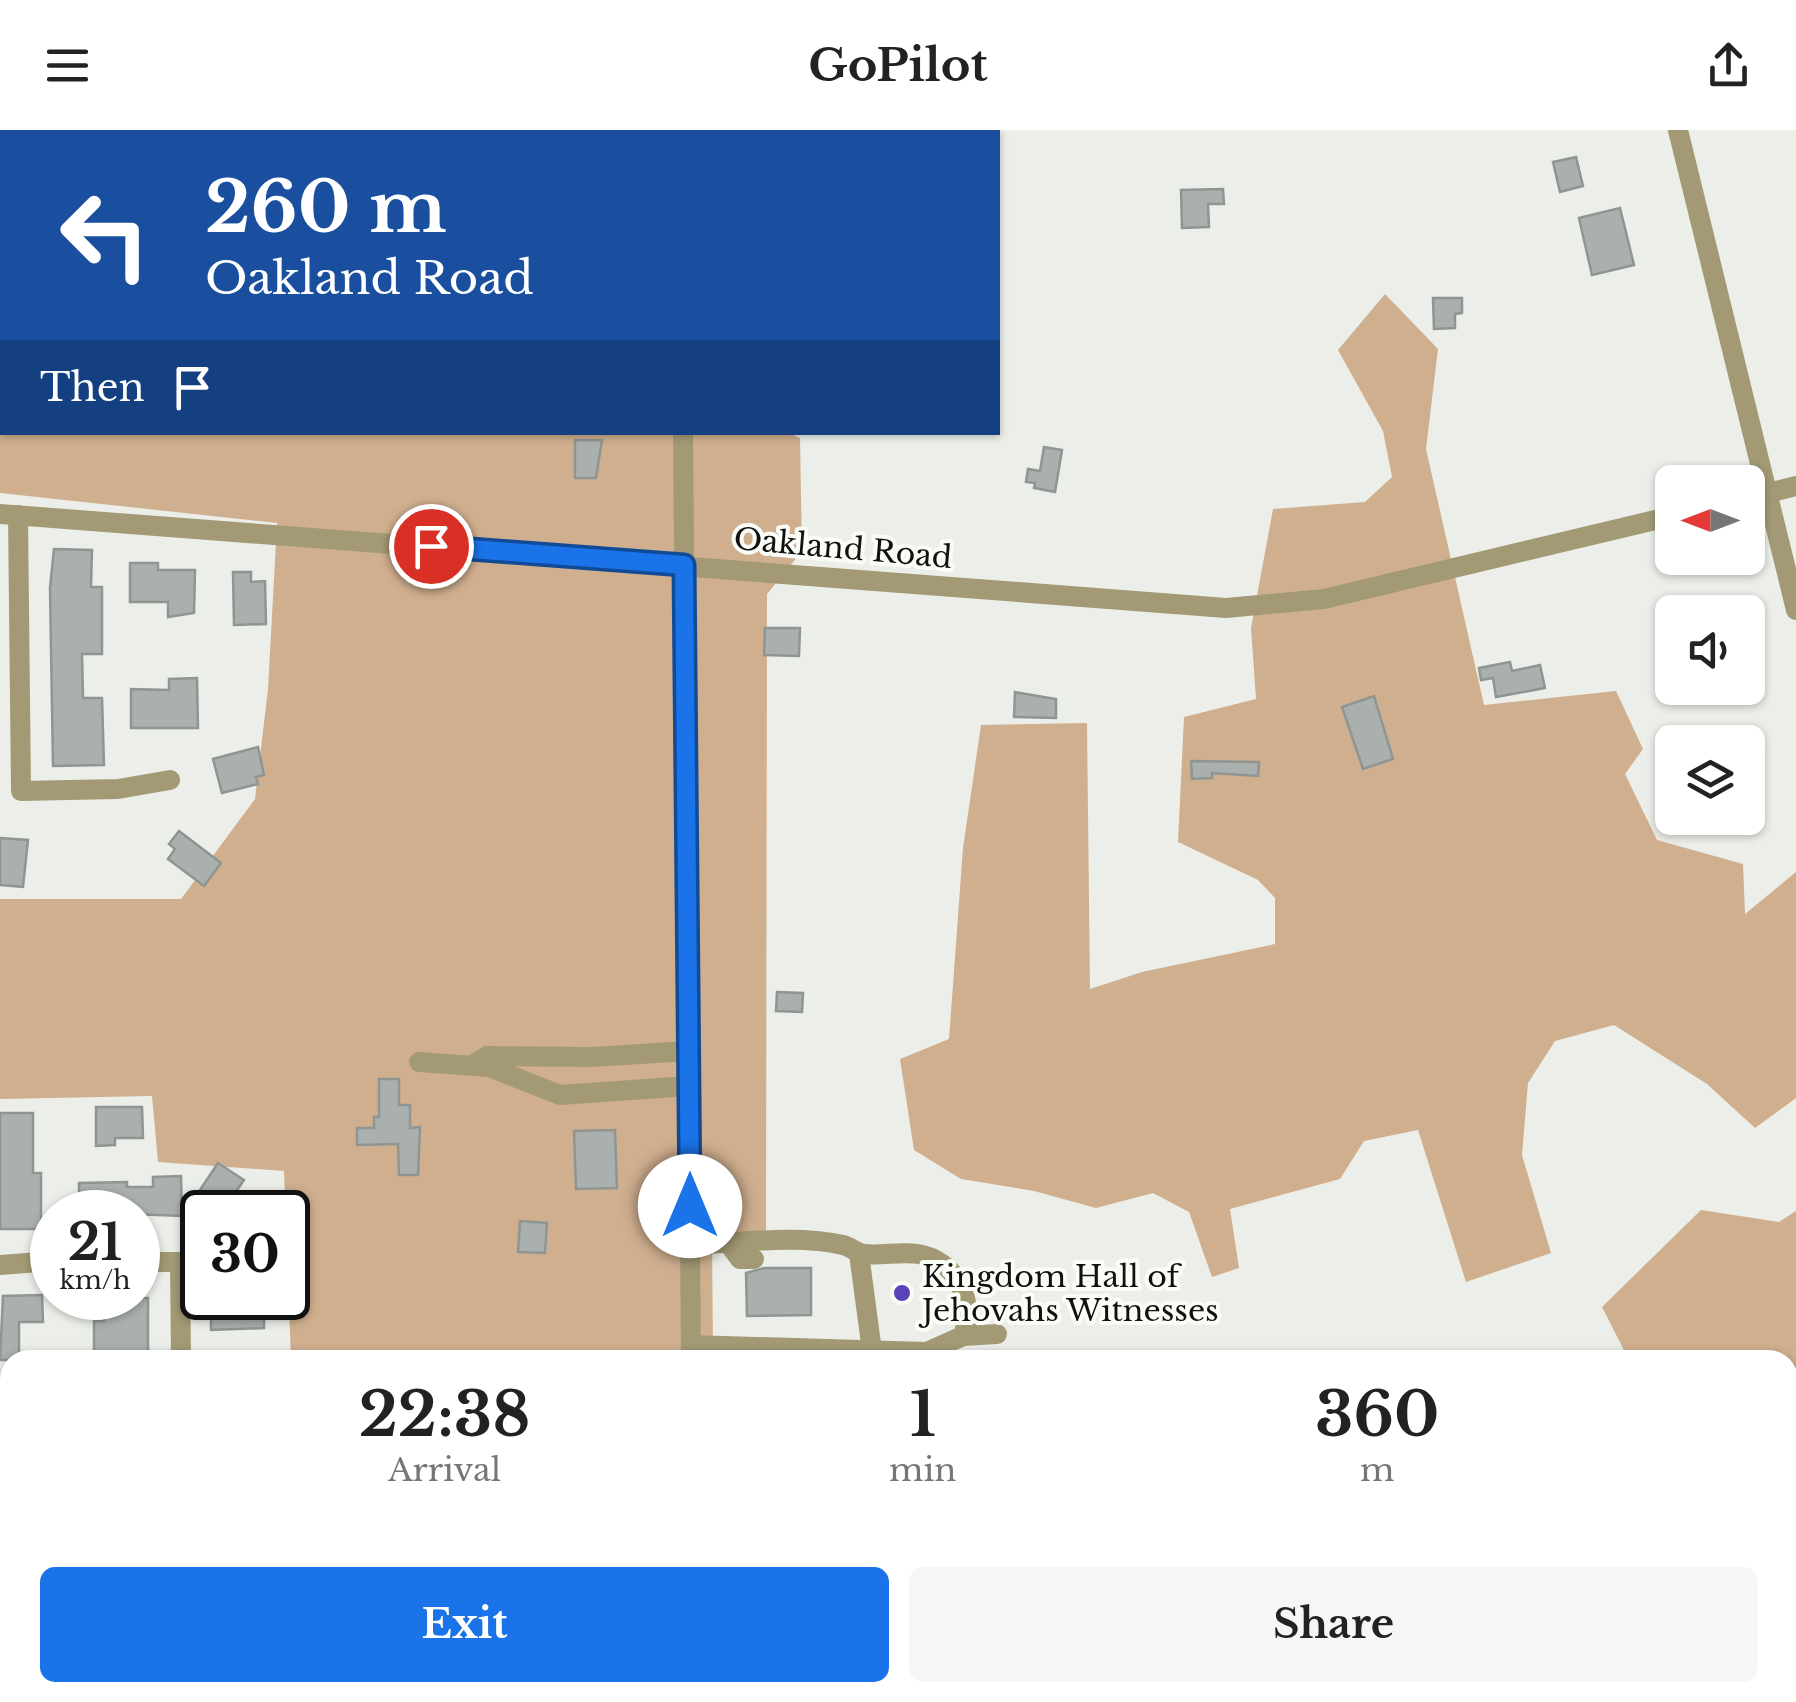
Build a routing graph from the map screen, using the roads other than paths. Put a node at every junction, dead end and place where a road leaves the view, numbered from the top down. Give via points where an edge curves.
1 (1678, 130) edge
2 (683, 435) edge
3 (1796, 486) edge
4 (1769, 493) junction
5 (1765, 494) edge
6 (9, 514) edge
7 (1655, 520) edge
8 (684, 565) junction
9 (1796, 610) edge
10 (170, 780) dead end
11 (688, 1051) junction
12 (418, 1062) dead end
13 (472, 1065) junction
14 (689, 1086) junction
15 (729, 1244) junction
16 (799, 1244) junction
17 (690, 1245) junction
18 (860, 1254) junction
19 (160, 1262) edge
20 (30, 1263) edge
21 (0, 1265) edge
22 (997, 1334) dead end
23 (962, 1336) junction
24 (181, 1350) edge
25 (691, 1350) edge
26 (872, 1350) edge
27 (930, 1350) edge

1 - 4 street
2 - 8 street
3 - 4 street
4 - 5 street
4 - 9 street
6 - 8 street, Oakland Road
6 - 10 street via 22,791 118,789
7 - 8 street, Oakland Road via 1324,599 1226,608
8 - 11 street
11 - 13 street via 487,1056
11 - 14 street
12 - 13 street
13 - 14 street via 560,1095
14 - 17 street
15 - 16 street
15 - 16 street via 740,1259
15 - 17 street
16 - 18 street via 844,1246
17 - 25 street
18 - 23 street via 920,1254 944,1265 960,1281 968,1306
18 - 26 street
19 - 24 street via 180,1262
20 - 21 street
22 - 23 street
23 - 27 street

